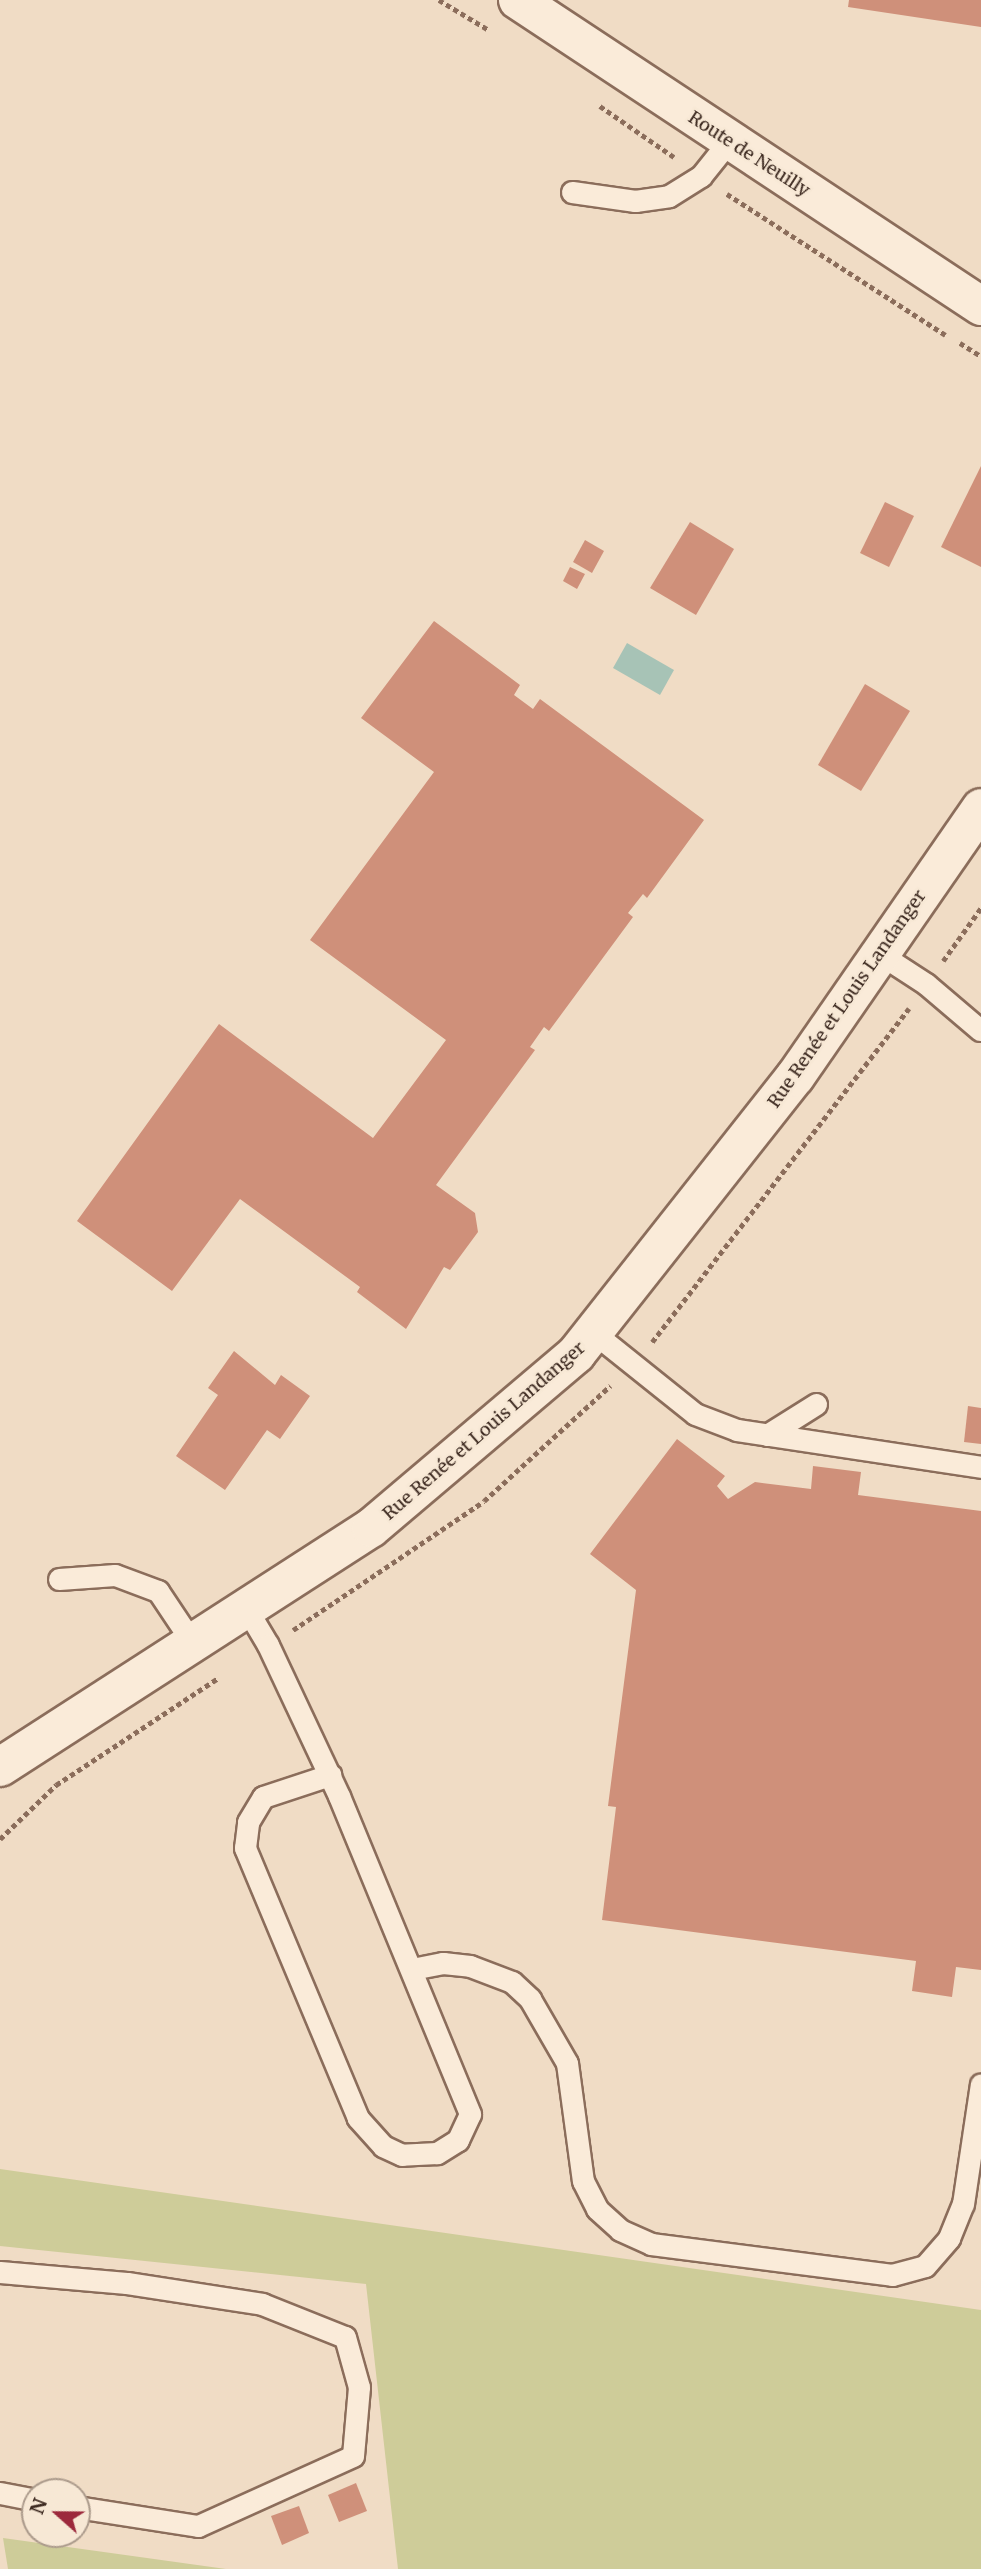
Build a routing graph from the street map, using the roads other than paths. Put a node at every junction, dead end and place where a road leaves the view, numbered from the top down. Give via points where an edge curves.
1 (519, 0) edge
2 (729, 141) junction
3 (572, 192) dead end
4 (981, 306) edge
5 (981, 808) edge
6 (880, 954) junction
7 (980, 1030) edge
8 (594, 1333) junction
9 (816, 1404) dead end
10 (767, 1435) junction
11 (981, 1467) edge
12 (59, 1579) dead end
13 (247, 1608) junction
14 (192, 1642) junction
15 (0, 1767) edge
16 (330, 1775) junction
17 (412, 1969) junction
18 (981, 2084) edge
19 (0, 2272) edge
20 (0, 2493) edge
21 (21, 2497) edge
22 (91, 2509) edge

1 - 2 street, Route de Neuilly
2 - 3 lane via 701,176 669,196 635,201
2 - 4 street, Route de Neuilly
5 - 6 street, Rue Renée et Louis Landanger
6 - 7 lane via 926,984
6 - 8 street, Rue Renée et Louis Landanger via 795,1077
8 - 10 lane via 695,1414
8 - 13 street, Rue Renée et Louis Landanger via 576,1354 371,1528
9 - 10 lane
10 - 11 lane
12 - 14 lane via 115,1575 158,1591
13 - 14 street, Rue Renée et Louis Landanger
13 - 16 lane
14 - 15 street, Rue Renée et Louis Landanger
16 - 17 lane
16 - 17 lane via 263,1797 248,1822 245,1848 358,2118 383,2146 402,2155 437,2153 458,2140 470,2114
17 - 18 lane via 443,1963 470,1966 512,1982 530,1999 567,2063 583,2181 597,2209 620,2230 651,2244 892,2274 925,2266 949,2238 963,2204
19 - 22 lane via 127,2283 262,2304 345,2337 359,2387 353,2456 198,2526
20 - 21 lane

